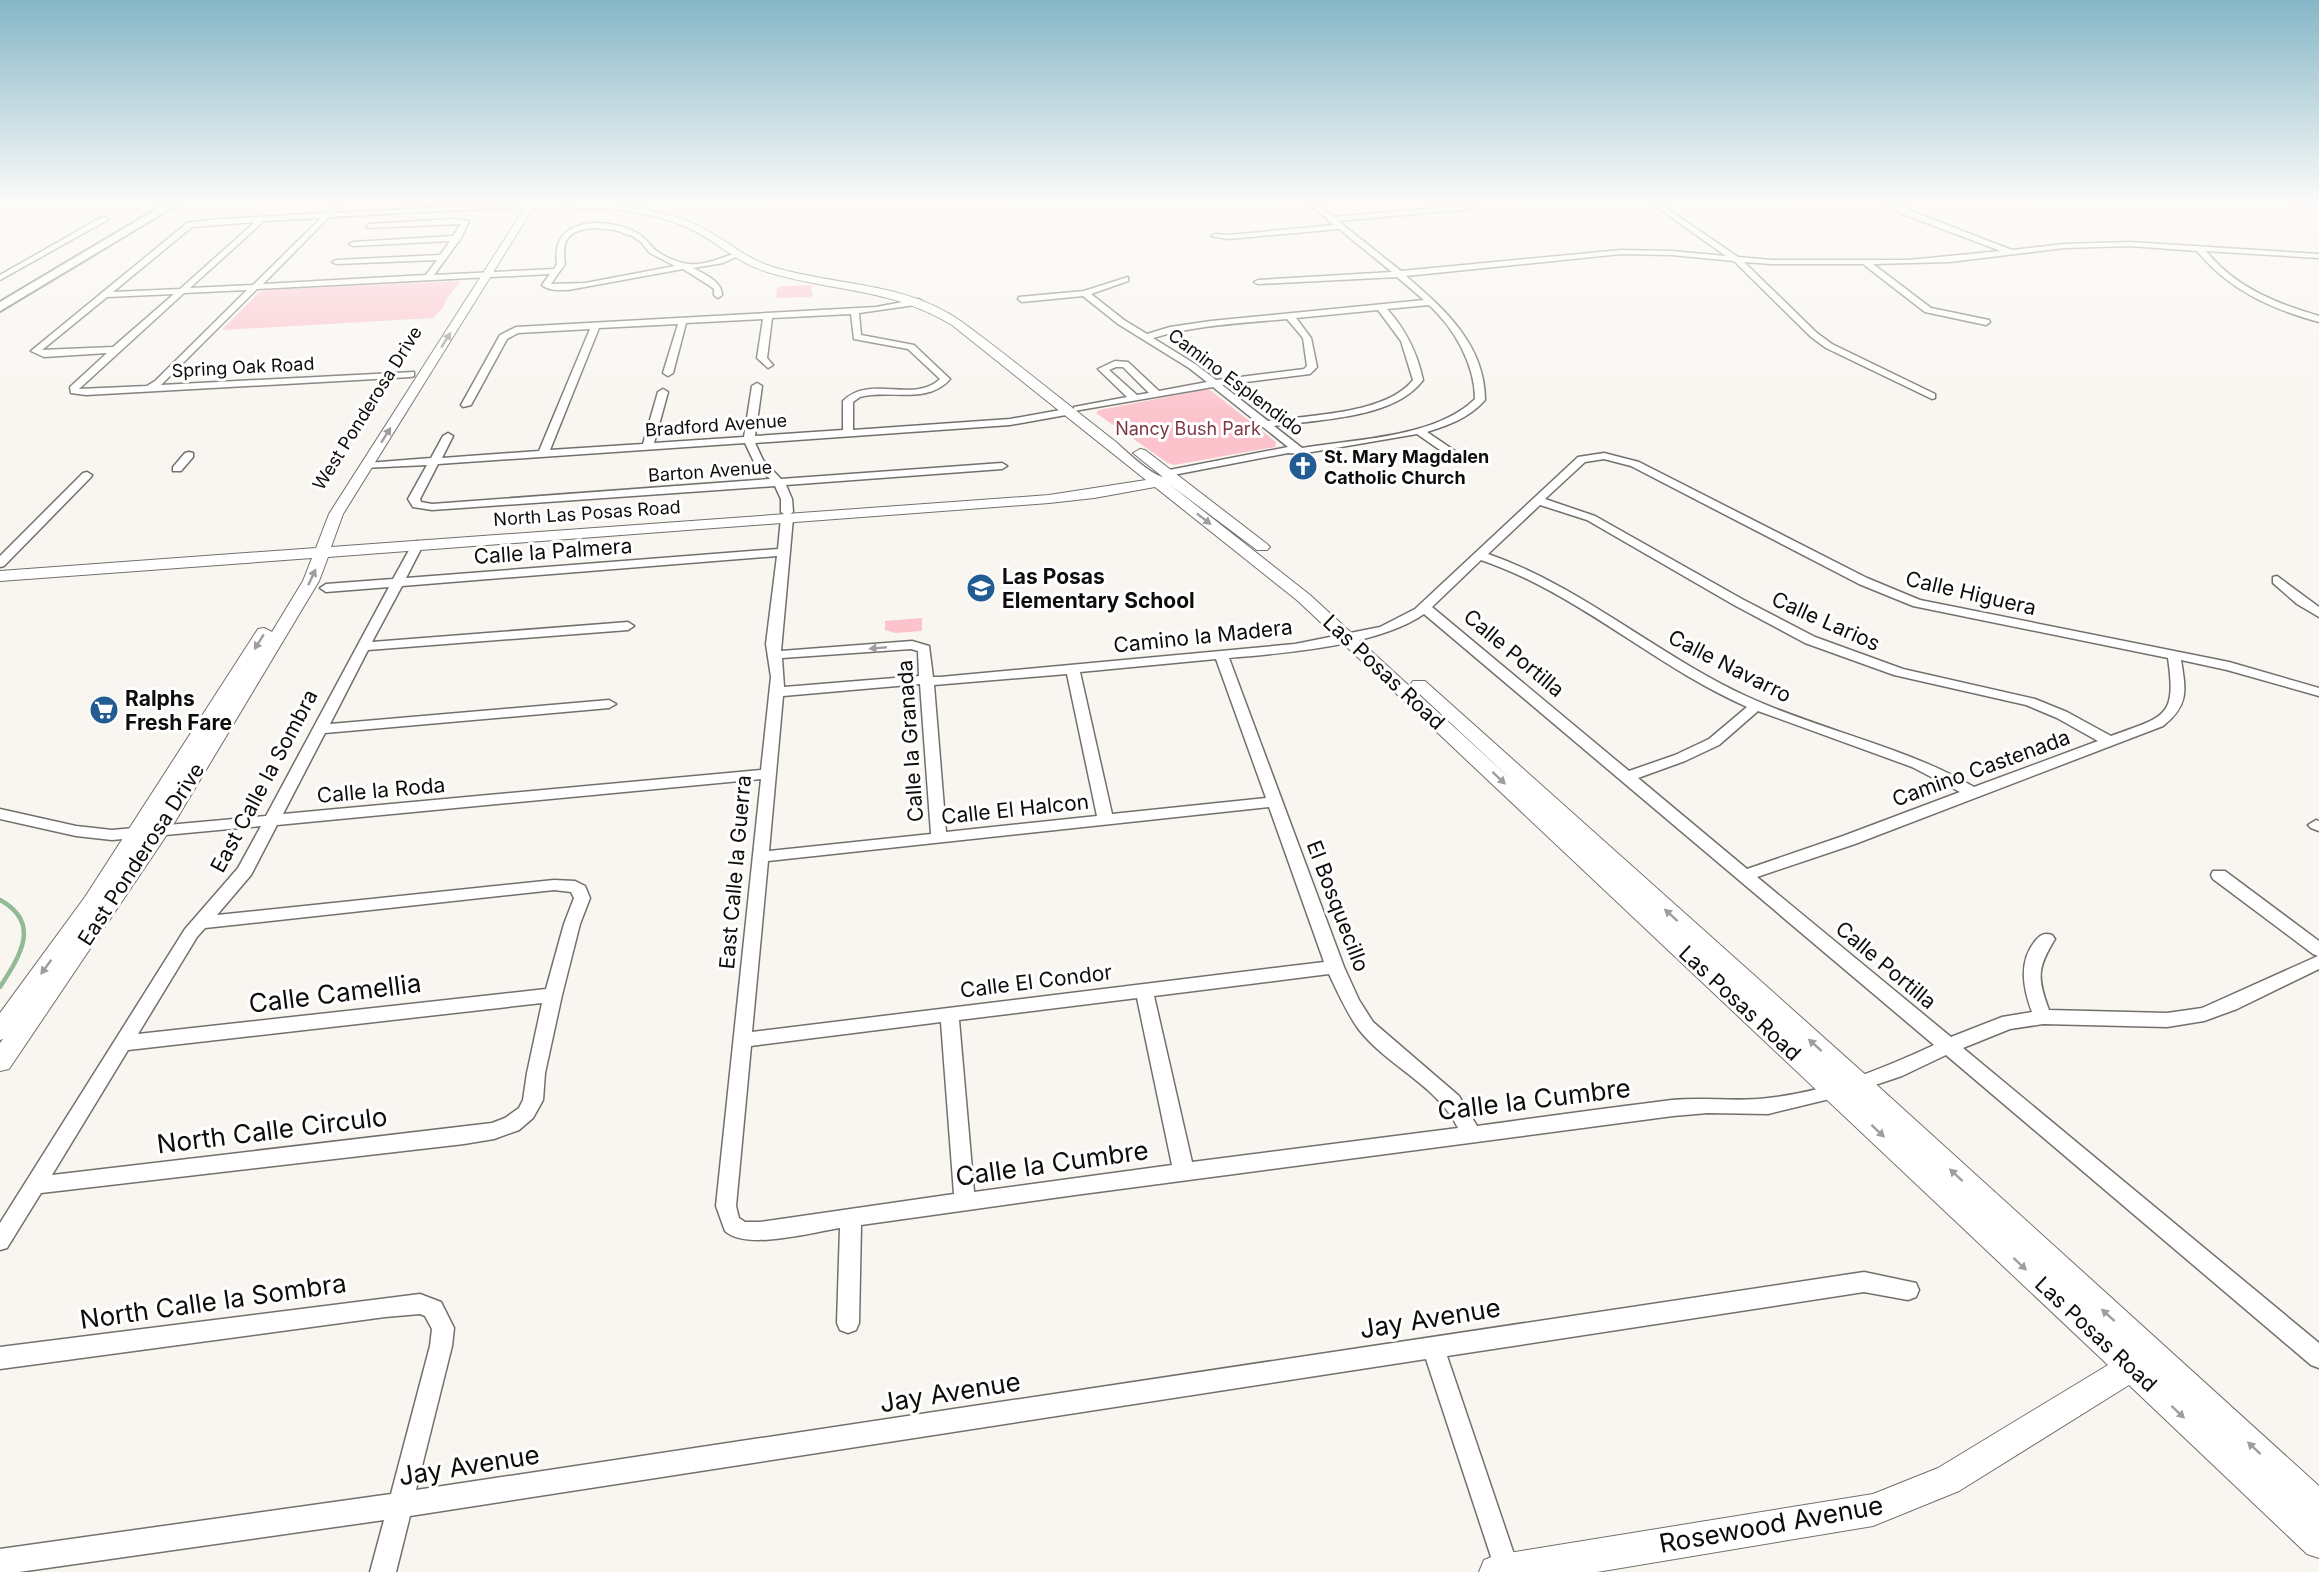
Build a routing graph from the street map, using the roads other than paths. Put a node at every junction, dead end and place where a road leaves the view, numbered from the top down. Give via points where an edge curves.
1 (30, 274) edge
2 (55, 274) edge
3 (129, 274) edge
4 (201, 274) edge
5 (263, 274) edge
6 (325, 274) edge
7 (431, 274) edge
8 (493, 274) edge
9 (554, 274) edge
10 (642, 274) edge
11 (695, 274) edge
12 (812, 274) edge
13 (1393, 274) edge
14 (1399, 274) edge
15 (1753, 274) edge
16 (1881, 274) edge
17 (2222, 274) edge
18 (481, 275) junction
19 (428, 278) junction
20 (1125, 279) dead end
21 (1258, 282) dead end
22 (317, 284) junction
23 (250, 287) junction
24 (183, 291) junction
25 (0, 292) edge
26 (1084, 293) junction
27 (104, 295) junction
28 (718, 295) dead end
29 (1022, 299) dead end
30 (923, 301) junction
31 (1433, 302) junction
32 (0, 307) edge
33 (1381, 308) junction
34 (855, 311) junction
35 (768, 316) junction
36 (1290, 316) junction
37 (2319, 319) edge
38 (682, 320) junction
39 (1986, 322) dead end
40 (596, 325) junction
41 (1147, 337) junction
42 (116, 350) junction
43 (768, 365) dead end
44 (425, 373) junction
45 (668, 373) dead end
46 (411, 374) junction
47 (1215, 384) junction
48 (757, 386) dead end
49 (148, 389) junction
50 (663, 392) dead end
51 (1156, 394) junction
52 (1932, 396) dead end
53 (1134, 398) junction
54 (466, 405) dead end
55 (1072, 410) junction
56 (1266, 424) junction
57 (1419, 431) junction
58 (848, 433) junction
59 (448, 436) dead end
60 (749, 440) junction
61 (648, 446) junction
62 (1300, 451) junction
63 (543, 454) junction
64 (189, 455) dead end
65 (1454, 455) dead end
66 (1604, 456) joint
67 (434, 461) junction
68 (1002, 466) dead end
69 (360, 467) junction
70 (177, 469) dead end
71 (87, 475) dead end
72 (1163, 478) junction
73 (780, 482) junction
74 (1539, 501) junction
75 (787, 515) junction
76 (418, 542) junction
77 (316, 550) junction
78 (782, 552) junction
79 (1479, 555) junction
80 (0, 565) edge
81 (0, 576) edge
82 (2277, 580) dead end
83 (397, 582) junction
84 (326, 588) dead end
85 (1425, 607) junction
86 (2319, 613) edge
87 (628, 626) dead end
88 (1355, 637) junction
89 (362, 647) junction
90 (774, 655) junction
91 (2174, 655) junction
92 (1221, 656) junction
93 (1073, 670) junction
94 (928, 680) junction
95 (776, 692) junction
96 (2319, 692) edge
97 (609, 704) dead end
98 (1756, 706) junction
99 (318, 729) junction
100 (2111, 742) junction
101 (767, 774) junction
102 (1626, 777) junction
103 (1972, 793) junction
104 (1275, 802) junction
105 (0, 814) edge
106 (1106, 820) junction
107 (270, 821) junction
108 (150, 831) junction
109 (939, 838) junction
110 (760, 857) junction
111 (1745, 875) junction
112 (2219, 875) dead end
113 (200, 923) junction
114 (2046, 939) dead end
115 (2319, 950) edge
116 (2319, 962) edge
117 (1335, 967) junction
118 (1144, 990) junction
119 (553, 995) junction
120 (950, 1015) junction
121 (2043, 1017) junction
122 (0, 1031) edge
123 (742, 1040) junction
124 (124, 1043) junction
125 (1948, 1047) junction
126 (0, 1062) edge
127 (1847, 1088) junction
128 (1471, 1134) junction
129 (1184, 1172) junction
130 (36, 1185) junction
131 (965, 1202) junction
132 (851, 1217) junction
133 (735, 1228) joint
134 (0, 1241) edge
135 (1908, 1290) dead end
136 (848, 1323) dead end
137 (1433, 1347) junction
138 (2319, 1357) edge
139 (0, 1358) edge
140 (2142, 1361) junction
141 (400, 1505) junction
142 (2319, 1508) edge
143 (2319, 1542) edge
144 (0, 1562) edge
145 (1502, 1571) edge
146 (383, 1572) edge

1 - 25 highway
2 - 32 highway
3 - 27 street
4 - 24 street
5 - 23 street
6 - 22 street
7 - 19 street
8 - 18 street
9 - 10 street via 546,285 559,290
11 - 28 street via 714,284
12 - 30 main road, Las Posas Road via 880,286
13 - 21 street
14 - 31 street
15 - 52 street via 1829,346
16 - 39 street via 1929,310
17 - 37 street via 2272,302
18 - 19 street
44 -> 18 main road, West Ponderosa Drive
18 - 46 main road, West Ponderosa Drive
19 - 22 street
20 - 26 street
22 - 23 street
23 - 24 street
23 - 49 street via 158,384
24 - 27 street
24 - 42 street
26 - 29 street
26 - 41 street, Camino Esplendido via 1120,322
27 - 42 street via 36,351 44,354
30 - 34 street
30 - 55 main road, Las Posas Road via 961,316
31 - 33 street
31 - 57 street via 1464,341 1481,395 1475,407 1460,418
33 - 36 street
33 - 56 street via 1407,341 1418,380 1413,390 1374,408
34 - 35 street
34 - 58 street via 857,337 911,347 945,379 928,389 855,392 848,401
35 - 38 street
35 - 43 street via 762,358
36 - 41 street via 1188,327
36 - 47 street, Bradford Avenue via 1307,339 1311,370
38 - 40 street
38 - 45 street
40 - 54 street via 512,332 503,337
40 - 63 street
41 - 47 street, Camino Esplendido
42 - 49 street, Spring Oak Road via 74,390
44 - 46 main road
69 -> 44 main road, West Ponderosa Drive
46 - 49 street, Spring Oak Road
46 - 69 main road, West Ponderosa Drive
47 - 51 street, Bradford Avenue
47 - 56 street, Camino Esplendido
48 - 60 street
50 - 61 street
51 - 53 street, Bradford Avenue
51 - 53 street via 1125,364 1103,369
53 - 55 street, Bradford Avenue
55 - 58 street, Bradford Avenue via 1010,422
55 - 72 main road, Las Posas Road
56 - 62 street, Camino Esplendido
57 - 62 street
57 - 65 street
58 - 60 street, Bradford Avenue
59 - 67 street
60 - 61 street, Bradford Avenue
60 - 73 street via 759,460
61 - 63 street, Bradford Avenue
62 - 72 street
63 - 67 street, Bradford Avenue
64 - 70 street
66 - 74 street, Camino la Madera via 1582,459
66 - 91 street, Calle Higuera via 1635,464 1902,598
67 - 69 street, Bradford Avenue
67 - 73 street, Barton Avenue via 414,500 420,506
68 - 73 street, Barton Avenue
69 - 77 main road, West Ponderosa Drive via 318,525
71 - 80 street
72 - 75 main road, North Las Posas Road
72 - 88 main road, Las Posas Road via 1266,551
73 - 75 street, East Calle la Guerra via 786,493
74 - 79 street, Camino la Madera
74 - 100 street, Calle Larios via 1591,518 1810,640 1899,672 2030,702
75 - 76 main road, North Las Posas Road
75 - 78 street, East Calle la Guerra
76 - 77 main road, North Las Posas Road
76 - 83 street, East Calle la Sombra
77 - 80 main road, North Las Posas Road
77 - 81 main road, North Las Posas Road
77 - 108 main road, East Ponderosa Drive
78 - 83 street, Calle la Palmera
78 - 90 street, East Calle la Guerra
79 - 85 street, Camino la Madera
79 - 98 street, Calle Navarro via 1528,574 1678,666
82 - 86 street
83 - 84 street, Calle la Palmera
83 - 89 street, East Calle la Sombra
85 - 88 street, Camino la Madera via 1403,622
85 - 102 street, Calle Portilla
87 - 89 street
88 - 92 street, Camino la Madera
88 - 127 main road, Las Posas Road
89 - 99 street, East Calle la Sombra
94 -> 90 street, Calle la Granada via 926,653 919,646
90 - 95 street, East Calle la Guerra
91 - 96 street, Calle Higuera via 2241,669
91 - 100 street, Camino Castenada via 2180,686 2173,710 2158,723
92 - 93 street, Camino la Madera
92 - 104 street, El Bosquecillo
93 - 94 street, Camino la Madera
93 - 106 street
94 - 95 street, Camino la Madera
94 - 109 street, Calle la Granada
95 - 101 street, East Calle la Guerra
97 - 99 street
98 - 102 street via 1707,746
98 - 103 street, Calle Navarro via 1918,763
99 - 107 street, East Calle la Sombra
100 - 103 street, Camino Castenada
101 - 107 street, Calle la Roda
101 - 110 street, East Calle la Guerra
102 - 111 street, Calle Portilla
103 - 111 street, Camino Castenada
104 - 106 street, Calle El Halcon
104 - 117 street, El Bosquecillo
105 - 108 street, Calle la Roda via 112,835
106 - 109 street, Calle El Halcon
107 - 108 street, Calle la Roda
107 - 113 street, East Calle la Sombra via 236,883
108 -> 122 main road, East Ponderosa Drive
108 - 126 main road, East Ponderosa Drive
109 - 110 street, Calle El Halcon
110 - 123 street, East Calle la Guerra
111 - 125 street, Calle Portilla
112 - 115 street
113 - 119 street via 554,885 575,887 582,898
113 - 124 street, East Calle la Sombra via 164,974
114 - 121 street via 2036,948 2031,978
116 - 121 street, Calle la Cumbre via 2231,1004 2186,1018
117 - 118 street, Calle El Condor
117 - 128 street, El Bosquecillo via 1367,1027 1452,1101
118 - 120 street, Calle El Condor
118 - 129 street
119 - 124 street, Calle Camellia
119 - 130 street, North Calle Circulo via 533,1100 526,1113 494,1131
120 - 123 street, Calle El Condor
120 - 131 street
121 - 125 street, Calle la Cumbre via 2008,1022
123 - 133 street, East Calle la Guerra via 726,1206 728,1220
124 - 130 street, East Calle la Sombra
125 - 127 street, Calle la Cumbre
125 - 138 street, Calle Portilla
127 - 128 street, Calle la Cumbre via 1768,1106 1708,1105
127 - 140 main road, Las Posas Road
128 - 129 street, Calle la Cumbre
129 - 131 street, Calle la Cumbre
130 - 134 street, East Calle la Sombra
131 - 132 street, Calle la Cumbre
132 - 133 street, Calle la Cumbre via 760,1231
132 - 136 street
135 - 137 street, Jay Avenue via 1864,1282
137 - 141 street, Jay Avenue
137 - 145 street
139 - 141 street, North Calle la Sombra via 420,1304 433,1309 443,1328
142 -> 140 main road, Las Posas Road
140 -> 143 main road, Las Posas Road
140 - 145 main road, Rosewood Avenue via 1948,1480 1873,1510
141 - 144 street, Jay Avenue
141 - 146 street

